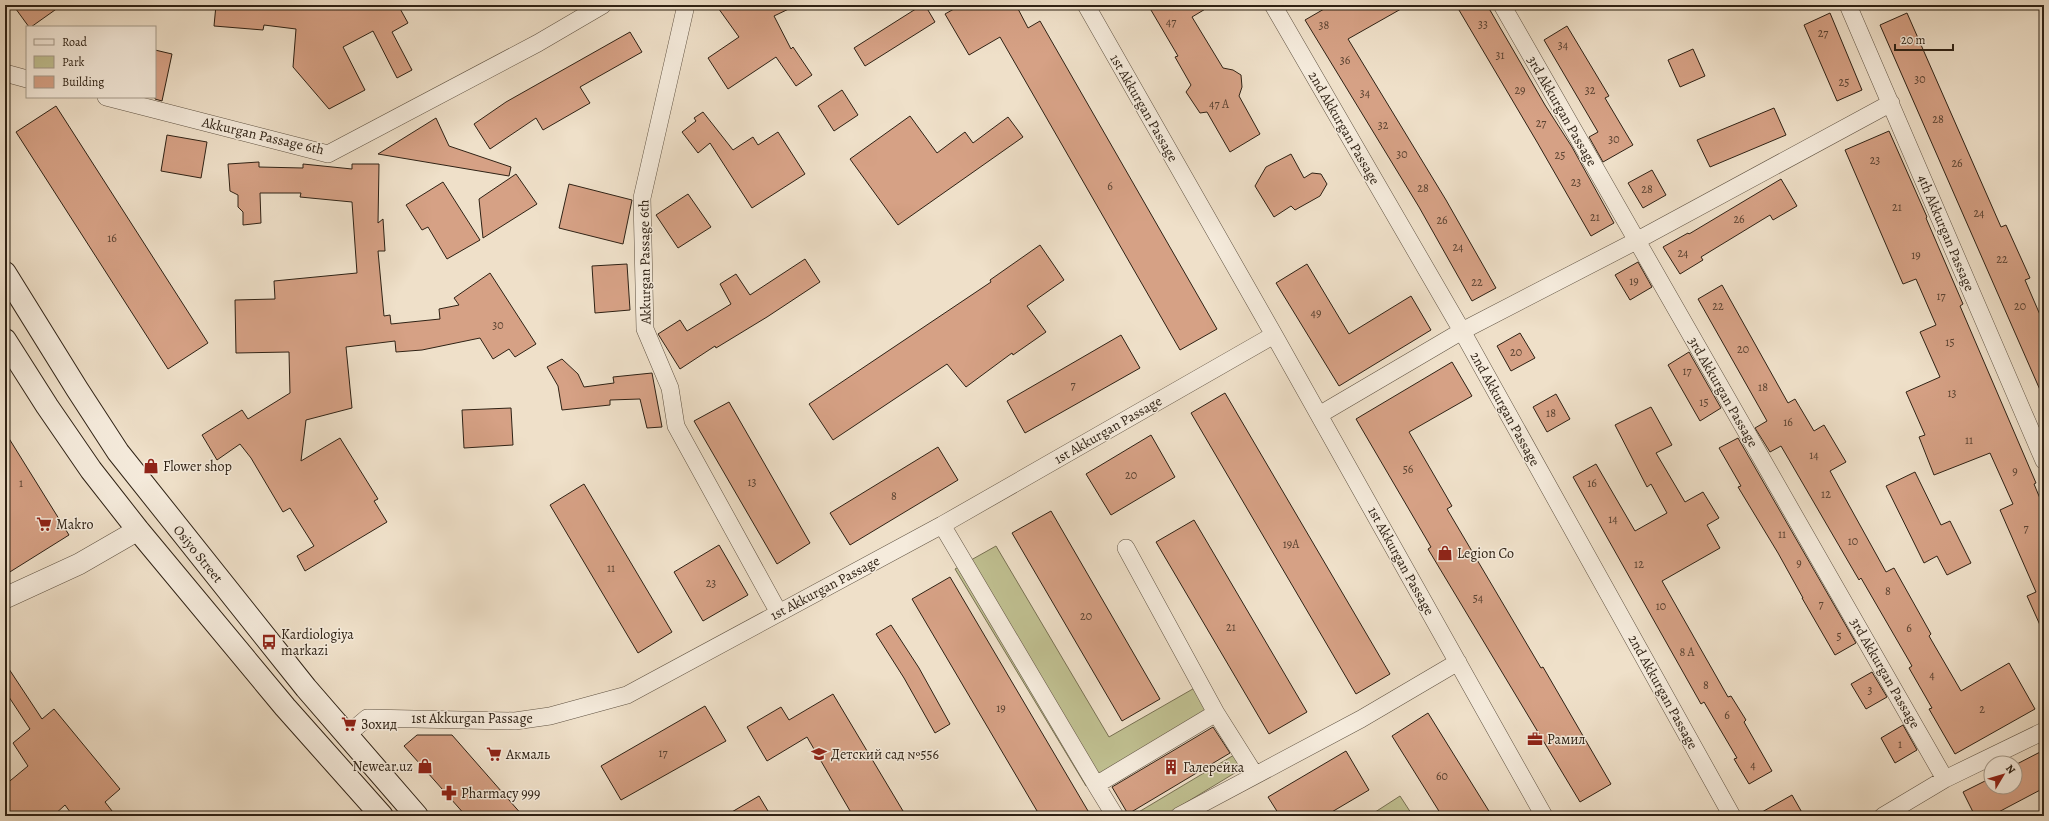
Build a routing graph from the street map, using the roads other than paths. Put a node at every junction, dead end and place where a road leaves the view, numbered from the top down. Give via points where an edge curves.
1 (603, 5) edge
2 (686, 5) edge
3 (1086, 5) edge
4 (1273, 5) edge
5 (1502, 5) edge
6 (1848, 5) edge
7 (5, 73) edge
8 (26, 79) edge
9 (110, 98) edge
10 (1891, 103) junction
11 (1636, 241) junction
12 (5, 273) edge
13 (1462, 331) junction
14 (1274, 335) junction
15 (5, 340) edge
16 (1319, 415) junction
17 (2044, 462) edge
18 (164, 512) junction
19 (942, 525) junction
20 (138, 530) junction
21 (1126, 548) dead end
22 (5, 598) edge
23 (779, 613) junction
24 (279, 655) junction
25 (1458, 662) junction
26 (257, 674) junction
27 (1216, 713) junction
28 (2044, 731) edge
29 (347, 735) junction
30 (326, 753) junction
31 (1255, 775) junction
32 (1945, 779) junction
33 (1096, 785) junction
34 (382, 816) edge
35 (417, 816) edge
36 (1115, 816) edge
37 (1180, 816) edge
38 (1544, 816) edge
39 (1732, 816) edge
40 (1883, 816) edge

1 - 9 street, Akkurgan Passage 6th via 538,43 328,154
2 - 23 street, Akkurgan Passage 6th via 642,198 645,329 670,388 676,426
3 - 14 street, 1st Akkurgan Passage
4 - 13 street, 2nd Akkurgan Passage
5 - 11 street, 3rd Akkurgan Passage
6 - 10 street, 4th Akkurgan Passage
7 - 8 street
10 - 11 street
10 - 17 street, 4th Akkurgan Passage
11 - 13 street
11 - 32 street, 3rd Akkurgan Passage
12 - 18 main road, Osiyo Street via 118,452
13 - 16 street
13 - 39 street, 2nd Akkurgan Passage
14 - 16 street, 1st Akkurgan Passage
14 - 19 street, 1st Akkurgan Passage
15 - 20 main road via 82,457
16 - 25 street, 1st Akkurgan Passage
18 - 20 main road
18 - 24 main road, Osiyo Street
19 - 23 street, 1st Akkurgan Passage
19 - 33 street
20 - 22 street via 92,557
20 - 26 main road
21 - 27 street
23 - 29 street, 1st Akkurgan Passage via 627,695 550,716 515,721 367,718
24 - 26 main road
24 - 29 main road, Osiyo Street
25 - 31 street via 1361,719
25 - 38 street, 1st Akkurgan Passage
26 - 30 main road
27 - 31 street
27 - 33 street
28 - 32 street
29 - 30 main road
29 - 35 main road, Osiyo Street
30 - 34 main road
31 - 37 street
32 - 40 street
33 - 36 street

